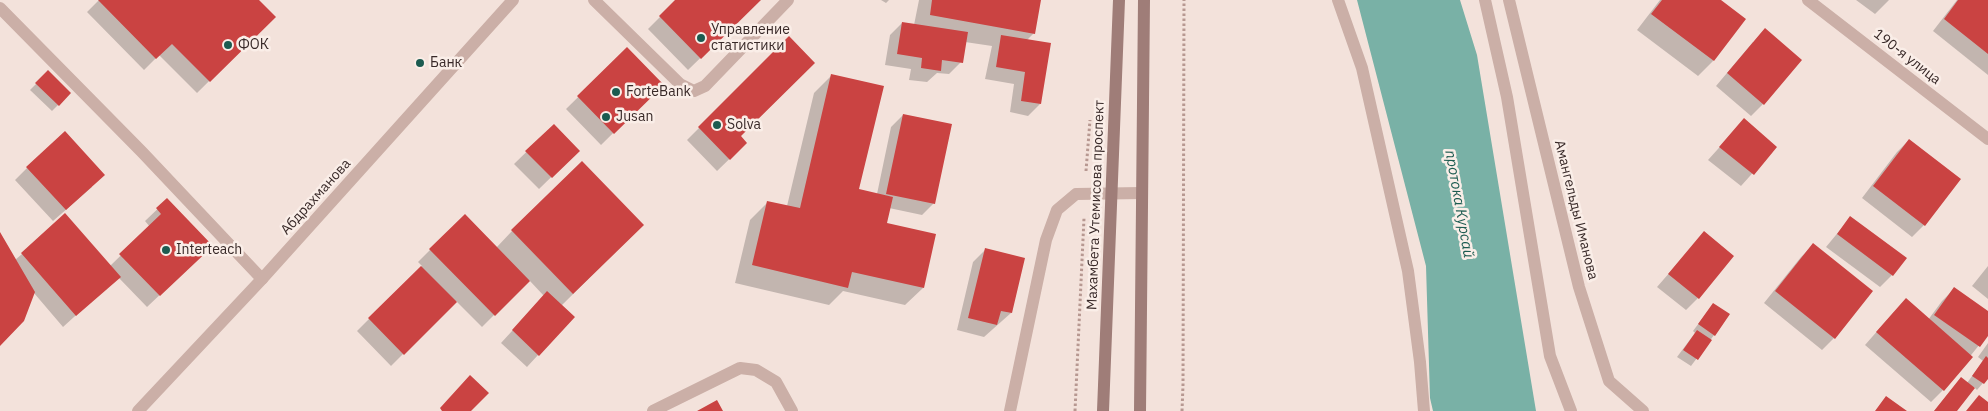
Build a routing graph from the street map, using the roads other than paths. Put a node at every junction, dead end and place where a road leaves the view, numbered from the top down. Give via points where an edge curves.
1 (513, 0) edge
2 (594, 0) edge
3 (788, 0) edge
4 (1119, 0) edge
5 (1144, 0) edge
6 (1338, 0) edge
7 (1485, 0) edge
8 (1509, 0) edge
9 (1808, 0) edge
10 (0, 8) edge
11 (1988, 139) edge
12 (1112, 193) junction
13 (1142, 193) junction
14 (262, 278) junction
15 (138, 411) edge
16 (653, 411) edge
17 (792, 411) edge
18 (1010, 411) edge
19 (1102, 411) edge
20 (1140, 411) edge
21 (1424, 411) edge
22 (1571, 411) edge
23 (1643, 411) edge

1 - 14 street, Абдрахманова
2 - 3 street via 680,84 694,91 706,86
4 - 12 street, Махамбета Утемисова проспект
5 - 13 street
6 - 21 street via 1362,68 1408,271
7 - 22 street via 1507,97 1550,356
8 - 23 street, Амангельды Иманова via 1579,287 1609,381
9 - 11 street, 190-я улица
10 - 14 street
12 - 13 street
12 - 18 street via 1076,194 1057,210 1046,240
12 - 19 street, Махамбета Утемисова проспект
13 - 20 street
14 - 15 street, Абдрахманова
16 - 17 street via 740,368 756,370 776,382

